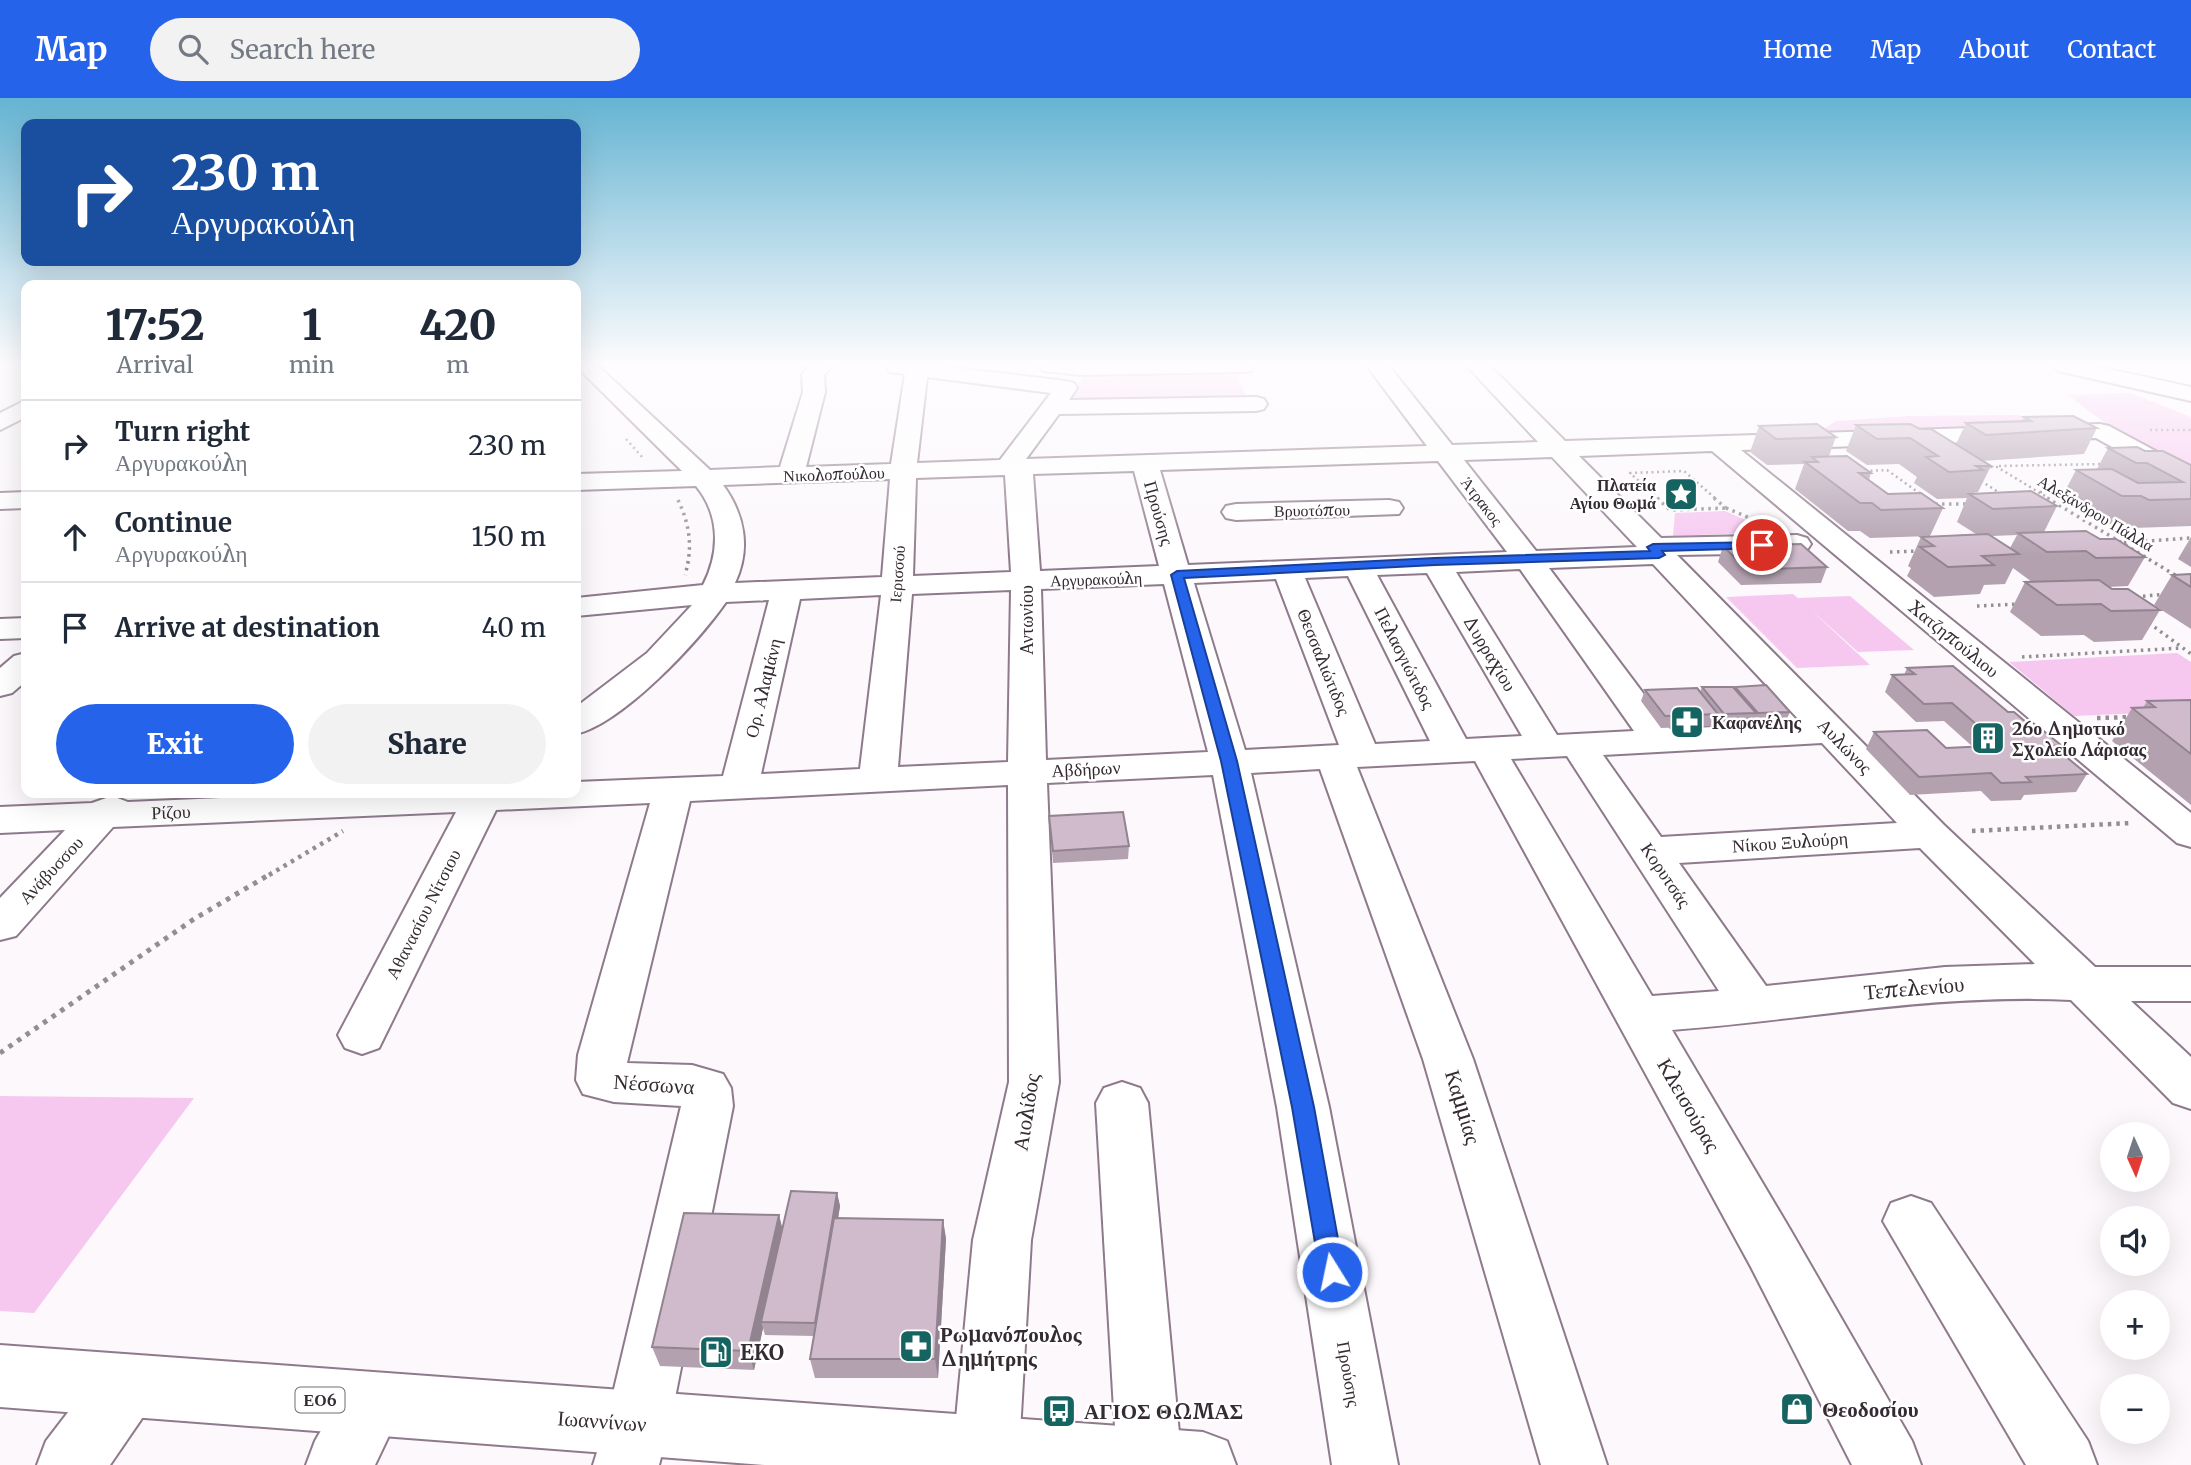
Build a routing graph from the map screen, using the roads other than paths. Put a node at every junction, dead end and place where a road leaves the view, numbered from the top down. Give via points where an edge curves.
1 (645, 430) edge
2 (804, 430) edge
3 (908, 430) edge
4 (1037, 430) edge
5 (1147, 430) edge
6 (1269, 430) edge
7 (1426, 430) edge
8 (1541, 430) edge
9 (1718, 444) junction
10 (1150, 450) junction
11 (1562, 451) junction
12 (1445, 455) junction
13 (1354, 458) junction
14 (1285, 460) junction
15 (1215, 462) junction
16 (1014, 468) junction
17 (903, 471) junction
18 (791, 475) junction
19 (704, 478) junction
20 (2191, 480) edge
21 (581, 482) edge
22 (21, 500) edge
23 (0, 501) edge
24 (1411, 540) junction
25 (1257, 547) junction
26 (1844, 549) junction
27 (1656, 551) junction
28 (1528, 559) junction
29 (1358, 567) junction
30 (1177, 575) junction
31 (1026, 582) junction
32 (897, 586) junction
33 (787, 589) junction
34 (714, 593) junction
35 (581, 607) edge
36 (21, 628) edge
37 (0, 629) edge
38 (21, 667) edge
39 (0, 686) edge
40 (581, 719) edge
41 (1831, 732) junction
42 (1659, 740) junction
43 (1561, 745) junction
44 (1469, 749) junction
45 (1347, 755) junction
46 (1229, 761) junction
47 (1027, 772) junction
48 (878, 780) junction
49 (739, 787) junction
50 (673, 790) junction
51 (581, 792) edge
52 (446, 798) edge
53 (482, 798) edge
54 (346, 799) edge
55 (119, 804) edge
56 (0, 820) edge
57 (2183, 827) edge
58 (1930, 834) junction
59 (1649, 851) junction
60 (0, 925) edge
61 (2085, 984) junction
62 (2191, 984) edge
63 (1754, 1006) junction
64 (1639, 1016) junction
65 (362, 1035) dead end
66 (2191, 1089) edge
67 (1122, 1103) dead end
68 (1911, 1221) dead end
69 (0, 1377) edge
70 (127, 1386) junction
71 (372, 1404) junction
72 (632, 1444) edge
73 (986, 1450) junction
74 (914, 1455) edge
75 (1177, 1463) edge
76 (70, 1465) edge
77 (339, 1465) edge
78 (1365, 1465) edge
79 (1574, 1465) edge
80 (1888, 1465) edge
81 (2064, 1465) edge

1 - 19 main road
2 - 18 main road
3 - 17 main road, Ιερισσού
4 - 16 main road
5 - 10 main road, Προύσης
6 - 14 main road
7 - 12 main road, Άτρακος
8 - 11 main road, Αυλώνος
9 - 11 main road, Νικολοπούλου
9 - 20 main road, Νικολοπούλου via 2100,431
9 - 26 main road, Χατζηπούλιου
10 - 15 main road, Νικολοπούλου
10 - 16 main road, Νικολοπούλου
10 - 30 main road, Προύσης
11 - 12 main road, Νικολοπούλου
11 - 27 main road, Αυλώνος
12 - 13 main road, Νικολοπούλου
12 - 28 main road, Άτρακος
13 - 14 main road, Νικολοπούλου
13 - 24 main road, Δυρραχίου
14 - 15 main road, Νικολοπούλου
15 - 25 main road, Θεσσαλιώτιδος
16 - 17 main road, Νικολοπούλου
16 - 31 main road, Αντωνίου
17 - 18 main road, Νικολοπούλου
17 - 32 main road, Ιερισσού
18 - 19 main road, Νικολοπούλου
19 - 21 main road, Νικολοπούλου
19 - 34 main road via 722,504 732,537
22 - 23 main road
24 - 25 main road, Βρυοτόπου
24 - 28 main road, Αργυρακούλη
24 - 29 main road, Αργυρακούλη
24 - 43 main road, Δυρραχίου
25 - 29 main road, Αργυρακούλη
25 - 30 main road, Αργυρακούλη
25 - 45 main road, Θεσσαλιώτιδος
26 - 27 main road, Αργυρακούλη
26 - 57 main road, Χατζηπούλιου
27 - 28 main road, Αργυρακούλη
27 - 41 main road, Αυλώνος
28 - 42 main road, Άτρακος
29 - 44 main road, Πελασγιώτιδος
30 - 31 main road, Αργυρακούλη
30 - 46 main road, Προύσης
31 - 32 main road, Αργυρακούλη
31 - 47 main road, Αντωνίου
32 - 33 main road, Αργυρακούλη
32 - 48 main road, Ιερισσού
33 - 34 main road, Αργυρακούλη
33 - 49 main road, Ορ. Αλαμάνη
34 - 35 main road, Αργυρακούλη
34 - 40 main road via 691,629 644,675
36 - 37 main road
38 - 39 main road
41 - 42 main road, Αβδήρων
41 - 58 main road, Αυλώνος
42 - 43 main road, Αβδήρων
43 - 44 main road, Αβδήρων
43 - 59 main road, Κορυτσάς
44 - 45 main road, Αβδήρων
44 - 64 main road, Κλεισούρας
45 - 46 main road, Αβδήρων
45 - 79 main road, Καμμίας via 1448,1059
46 - 47 main road, Αβδήρων
46 - 78 main road, Προύσης via 1303,1107
47 - 48 main road, Αβδήρων
47 - 73 main road, Αιολίδος via 1034,1082 1002,1240
48 - 49 main road, Αβδήρων
49 - 50 main road, Αβδήρων
50 - 51 main road, Αβδήρων
50 - 72 main road, Νέσσωνα via 603,1055 601,1080 623,1085 689,1083 705,1088 708,1106
52 - 54 main road, Αβδήρων
53 - 65 main road, Αθανασίου Νίτσιου
54 - 55 main road, Ρίζου
55 - 56 main road, Ρίζου
55 - 60 main road, Ανάβυσσου
58 - 59 main road, Νίκου Ξυλούρη
58 - 61 main road, Αυλώνος
59 - 63 main road, Κορυτσάς
61 - 62 main road, Τεπελενίου
61 - 63 main road, Τεπελενίου via 1945,984
61 - 66 main road, Αυλώνος
63 - 64 main road, Τεπελενίου
64 - 80 main road, Κλεισούρας
67 - 75 main road
68 - 81 main road
69 - 70 main road, Ιωαννίνων / ΕΟ6
70 - 71 main road, Ιωαννίνων / ΕΟ6
70 - 76 main road
71 - 72 main road, Ιωαννίνων / ΕΟ6
71 - 77 main road
72 - 74 main road, Ιωαννίνων / ΕΟ6
73 - 74 main road, Ιωαννίνων / ΕΟ6
73 - 75 main road, Ιωαννίνων / ΕΟ6

